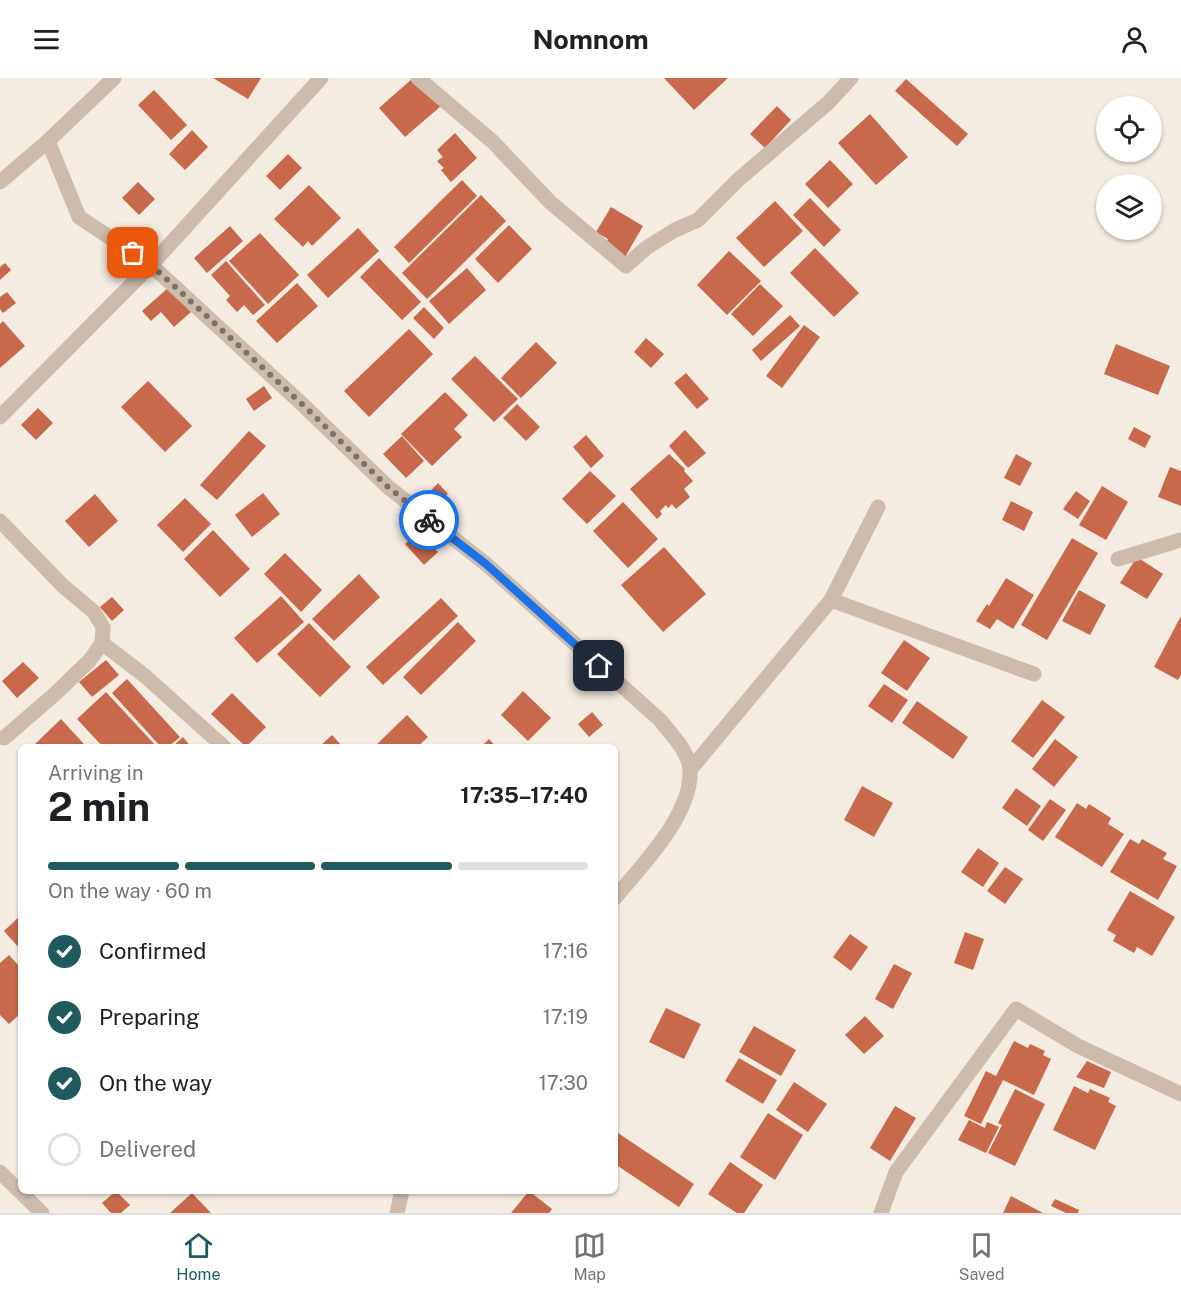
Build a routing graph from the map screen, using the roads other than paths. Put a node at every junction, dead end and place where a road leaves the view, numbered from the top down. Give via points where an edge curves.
1 (114, 78) edge
2 (321, 78) edge
3 (418, 78) edge
4 (851, 78) edge
5 (48, 141) junction
6 (0, 182) edge
7 (151, 265) junction
8 (0, 417) edge
9 (878, 507) dead end
10 (0, 521) edge
11 (1181, 540) edge
12 (1118, 559) dead end
13 (831, 600) junction
14 (102, 643) junction
15 (1034, 674) dead end
16 (4, 738) dead end
17 (221, 744) edge
18 (690, 770) junction
19 (618, 894) edge
20 (1181, 1094) edge
21 (0, 1172) edge
22 (18, 1190) edge
23 (23, 1194) edge
24 (401, 1194) edge
25 (42, 1213) edge
26 (397, 1213) edge
27 (881, 1213) edge

1 - 5 street
2 - 7 street
3 - 4 street via 492,142 550,202 626,266 646,248 698,220 739,179 830,102
5 - 6 street
5 - 7 street via 79,217
7 - 8 street
7 - 18 street via 388,487 486,564 660,720 683,750
9 - 13 street
10 - 14 street via 94,612 103,627
11 - 12 street
13 - 15 street
13 - 18 street
14 - 16 street via 56,693
14 - 17 street
18 - 19 street via 686,799 667,833
20 - 27 street via 1078,1046 1016,1009 896,1172
21 - 22 street
23 - 25 street
24 - 26 street

